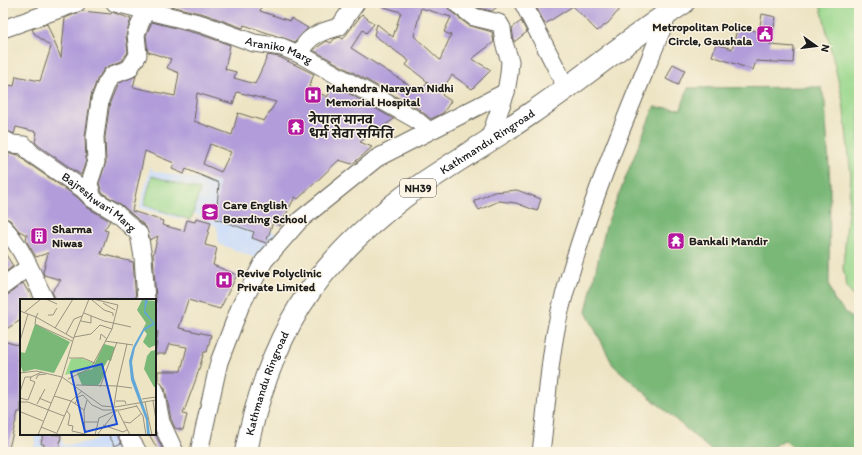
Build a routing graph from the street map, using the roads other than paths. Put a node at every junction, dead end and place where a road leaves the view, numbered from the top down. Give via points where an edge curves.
1 (77, 3) edge
2 (115, 3) edge
3 (356, 3) edge
4 (456, 3) edge
5 (523, 3) edge
6 (676, 8) edge
7 (146, 9) junction
8 (3, 29) edge
9 (301, 55) junction
10 (567, 89) junction
11 (506, 92) junction
12 (428, 130) junction
13 (3, 139) edge
14 (488, 142) junction
15 (93, 199) junction
16 (3, 226) edge
17 (29, 267) junction
18 (3, 286) edge
19 (45, 299) edge
20 (146, 299) edge
21 (156, 395) edge
22 (128, 435) edge
23 (138, 452) edge
24 (175, 452) edge
25 (199, 452) edge
26 (246, 452) edge
27 (541, 452) edge

1 - 8 street
2 - 7 street, Araniko Marg
3 - 9 street via 339,27 318,32 304,46
4 - 11 street via 474,17 499,23 502,28 510,61
5 - 10 street
6 - 10 highway, Kathmandu Ringroad / NH39
6 - 27 street via 594,199 578,249 560,312
7 - 9 street, Araniko Marg via 202,24 254,43 282,47
7 - 15 street via 136,34 138,55 129,69 112,75 100,100 95,137 96,162 89,183
9 - 12 street, Araniko Marg via 415,119
10 - 14 highway, Kathmandu Ringroad / NH39
11 - 12 street
11 - 14 street
12 - 25 street via 377,158 346,181 300,220 264,261 240,307 219,362
13 - 15 street, Bajreshwari Marg via 12,144 24,145 32,154 83,189
14 - 26 highway, Kathmandu Ringroad / NH39 via 406,196 355,241 316,283 299,307 275,354
15 - 20 street, Bajreshwari Marg via 116,212 138,234 143,257
16 - 17 street
17 - 18 street
17 - 19 street
21 - 24 street via 161,422
22 - 23 street

